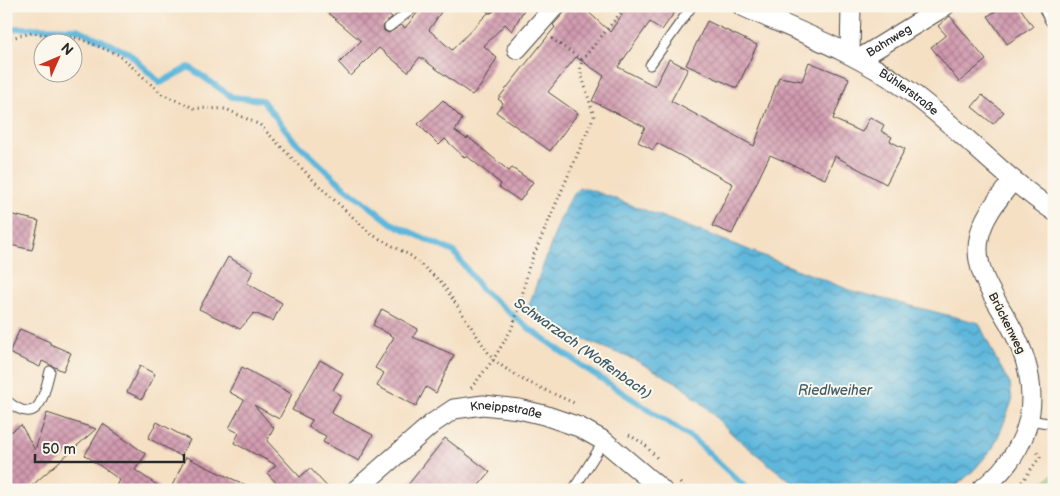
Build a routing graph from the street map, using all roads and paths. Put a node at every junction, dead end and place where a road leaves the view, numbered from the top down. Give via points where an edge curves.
1 (416, 6) edge
2 (555, 6) edge
3 (626, 6) edge
4 (692, 6) edge
5 (742, 6) edge
6 (851, 6) edge
7 (944, 6) edge
8 (1048, 6) edge
9 (1054, 18) edge
10 (537, 27) junction
11 (389, 28) dead end
12 (6, 39) edge
13 (517, 50) dead end
14 (855, 56) junction
15 (582, 60) junction
16 (650, 65) dead end
17 (1013, 180) junction
18 (1054, 211) edge
19 (493, 360) junction
20 (50, 371) dead end
21 (6, 400) edge
22 (574, 403) dead end
23 (454, 409) junction
24 (1029, 420) junction
25 (1054, 424) edge
26 (626, 433) dead end
27 (604, 441) junction
28 (661, 463) dead end
29 (668, 483) edge
30 (356, 490) edge
31 (574, 490) edge
32 (686, 490) edge
33 (981, 490) edge

1 - 11 lane
2 - 10 street
3 - 15 path
4 - 16 lane
5 - 14 street, Bühlerstraße
6 - 14 street
7 - 14 street, Bahnweg
8 - 9 street
10 - 13 street
10 - 15 path
12 - 19 path via 32,33 78,38 119,55 162,94 194,108 226,109 260,125 371,234 411,256 442,283
14 - 17 street, Bühlerstraße via 906,88
15 - 19 path via 580,70 594,116 529,266 511,330
17 - 18 street, Bühlerstraße
17 - 24 street, Brückenweg via 983,226 978,256 982,274 1025,358 1032,396
19 - 22 path via 522,379
19 - 23 path
20 - 21 lane via 37,408 21,410
23 - 27 street, Kneippstraße via 483,405 544,414 579,427
23 - 30 street, Kneippstraße via 427,428
24 - 25 lane
24 - 33 street, Brückenweg via 1007,464
26 - 28 path via 643,443
27 - 29 street, Kneippstraße
27 - 31 lane
29 - 32 path

